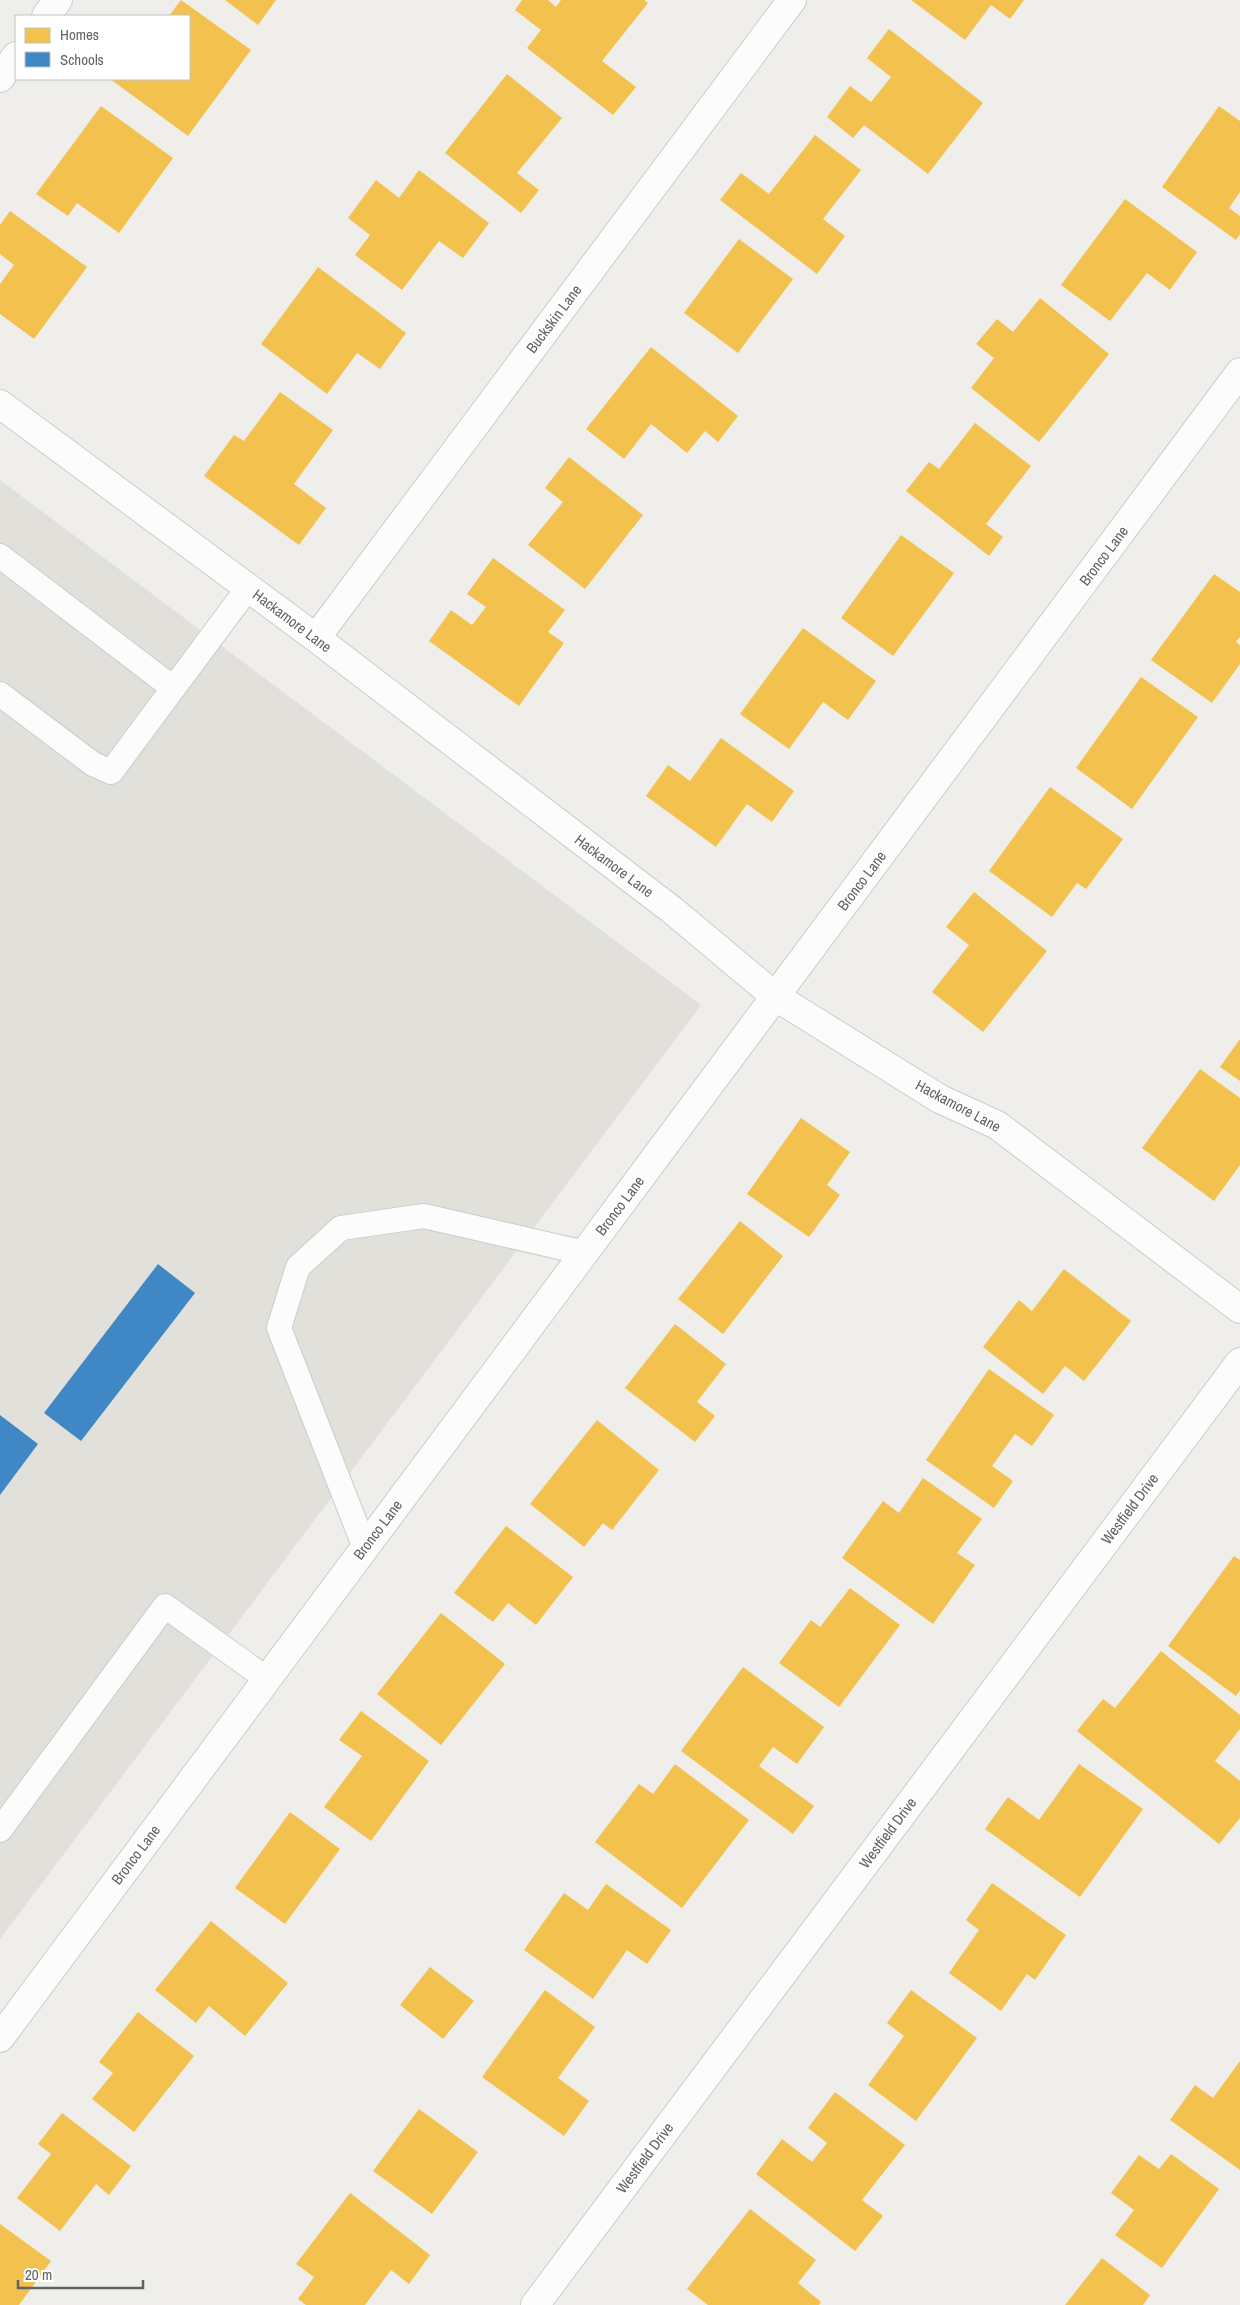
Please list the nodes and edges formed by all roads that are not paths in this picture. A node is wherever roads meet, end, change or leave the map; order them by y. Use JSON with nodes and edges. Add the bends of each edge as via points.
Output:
{"nodes":[{"id":1,"x":58,"y":0,"type":"edge"},
{"id":2,"x":792,"y":0,"type":"edge"},
{"id":3,"x":47,"y":15,"type":"edge"},
{"id":4,"x":15,"y":57,"type":"edge"},
{"id":5,"x":0,"y":78,"type":"edge"},
{"id":6,"x":1240,"y":372,"type":"edge"},
{"id":7,"x":0,"y":404,"type":"edge"},
{"id":8,"x":0,"y":556,"type":"edge"},
{"id":9,"x":248,"y":588,"type":"junction"},
{"id":10,"x":316,"y":638,"type":"junction"},
{"id":11,"x":173,"y":688,"type":"junction"},
{"id":12,"x":0,"y":694,"type":"edge"},
{"id":13,"x":776,"y":997,"type":"junction"},
{"id":14,"x":585,"y":1253,"type":"junction"},
{"id":15,"x":1240,"y":1309,"type":"edge"},
{"id":16,"x":1240,"y":1362,"type":"edge"},
{"id":17,"x":366,"y":1548,"type":"junction"},
{"id":18,"x":268,"y":1679,"type":"junction"},
{"id":19,"x":0,"y":1830,"type":"edge"},
{"id":20,"x":0,"y":2038,"type":"edge"},
{"id":21,"x":535,"y":2305,"type":"edge"}],
"edges":[{"from":1,"to":3,"type":"street"},
{"from":2,"to":10,"type":"street","name":"Buckskin Lane"},
{"from":4,"to":5,"type":"street"},
{"from":6,"to":13,"type":"street","name":"Bronco Lane"},
{"from":7,"to":9,"type":"street","name":"Hackamore Lane"},
{"from":8,"to":11,"type":"lane"},
{"from":9,"to":10,"type":"street","name":"Hackamore Lane"},
{"from":9,"to":11,"type":"lane"},
{"from":10,"to":13,"type":"street","name":"Hackamore Lane","via":[[672,910]]},
{"from":11,"to":12,"type":"lane","via":[[111,772],[93,764]]},
{"from":13,"to":14,"type":"street","name":"Bronco Lane"},
{"from":13,"to":15,"type":"street","name":"Hackamore Lane","via":[[940,1099],[998,1125]]},
{"from":14,"to":17,"type":"street","name":"Bronco Lane"},
{"from":14,"to":17,"type":"lane","via":[[424,1216],[341,1228],[298,1267],[279,1328]]},
{"from":16,"to":21,"type":"street","name":"Westfield Drive"},
{"from":17,"to":18,"type":"street","name":"Bronco Lane"},
{"from":18,"to":19,"type":"lane","via":[[165,1606]]},
{"from":18,"to":20,"type":"street","name":"Bronco Lane"}]}
